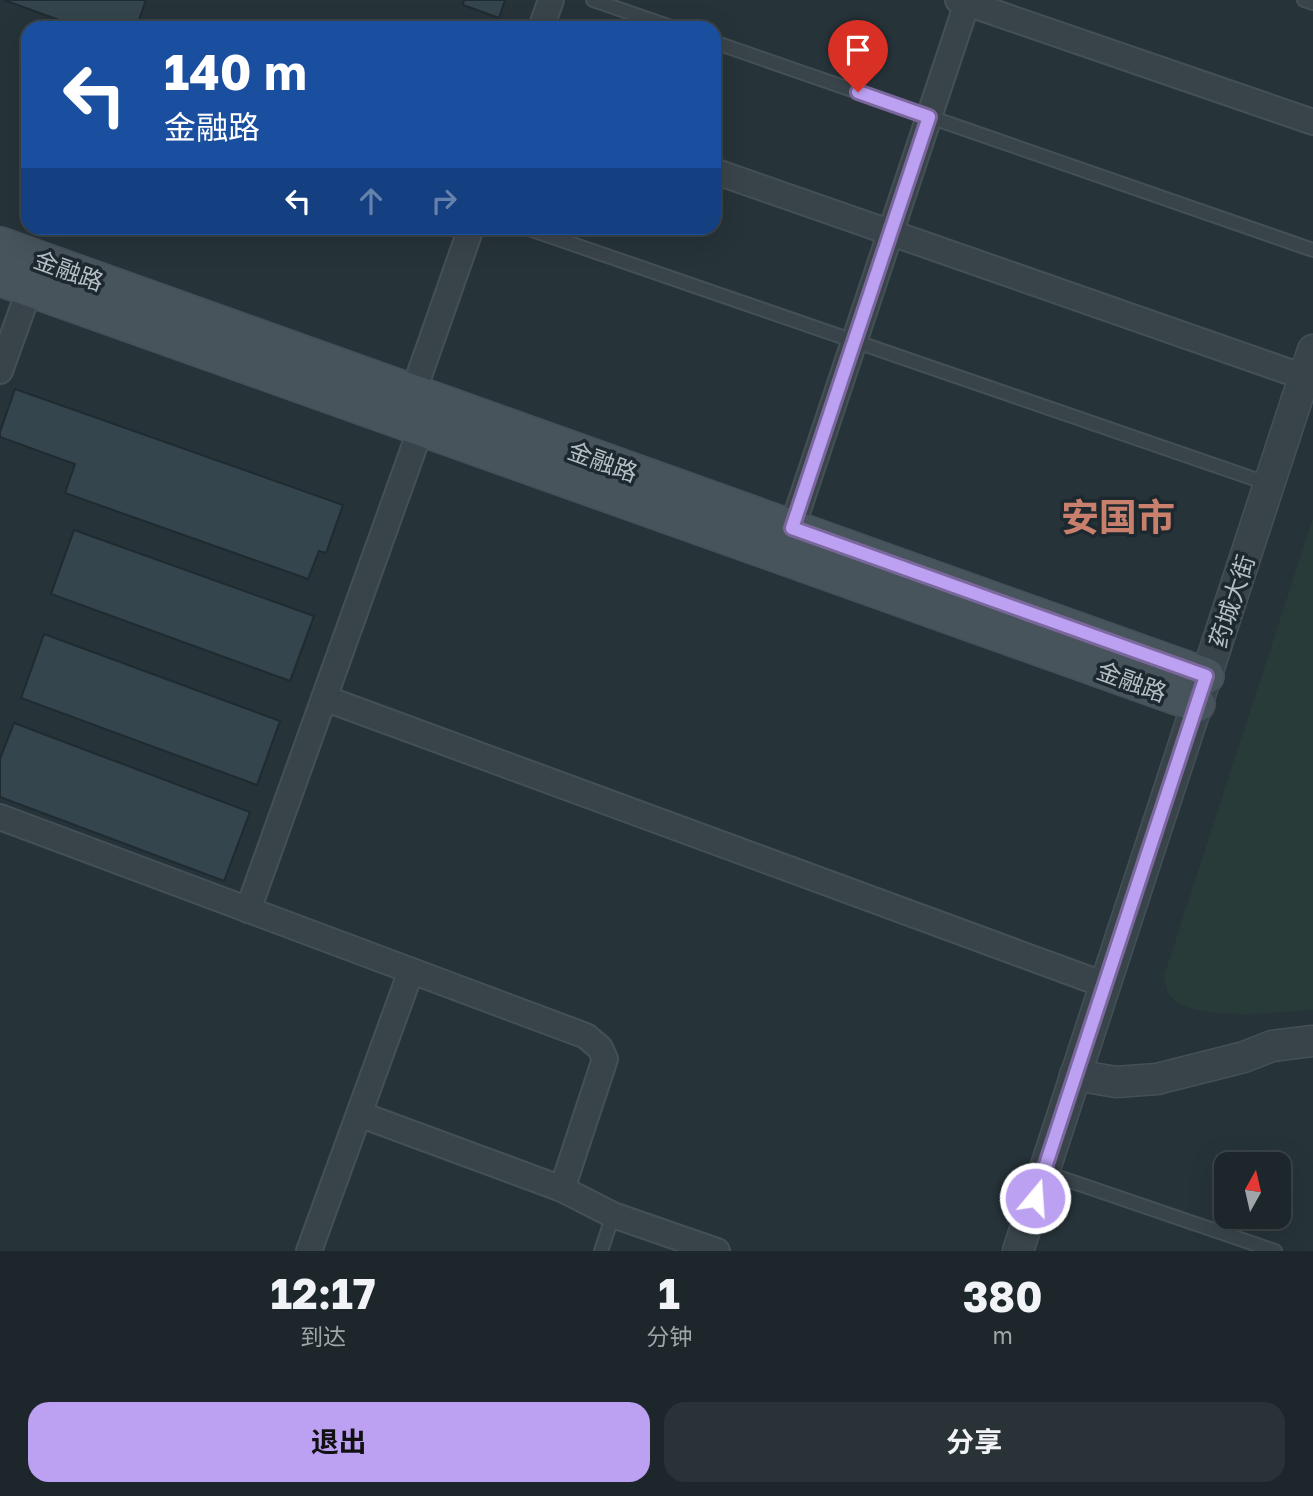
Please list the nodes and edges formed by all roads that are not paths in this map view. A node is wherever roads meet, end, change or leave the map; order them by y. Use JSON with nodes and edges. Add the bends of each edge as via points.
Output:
{"nodes":[{"id":1,"x":551,"y":0,"type":"edge"},
{"id":2,"x":593,"y":0,"type":"edge"},
{"id":3,"x":1304,"y":0,"type":"edge"},
{"id":4,"x":964,"y":1,"type":"edge"},
{"id":5,"x":1313,"y":3,"type":"edge"},
{"id":6,"x":544,"y":21,"type":"edge"},
{"id":7,"x":654,"y":21,"type":"edge"},
{"id":8,"x":721,"y":44,"type":"edge"},
{"id":9,"x":929,"y":117,"type":"junction"},
{"id":10,"x":1313,"y":122,"type":"edge"},
{"id":11,"x":721,"y":173,"type":"edge"},
{"id":12,"x":891,"y":233,"type":"junction"},
{"id":13,"x":469,"y":235,"type":"edge"},
{"id":14,"x":546,"y":235,"type":"edge"},
{"id":15,"x":0,"y":245,"type":"edge"},
{"id":16,"x":1313,"y":250,"type":"edge"},
{"id":17,"x":15,"y":283,"type":"edge"},
{"id":18,"x":854,"y":341,"type":"junction"},
{"id":19,"x":1309,"y":363,"type":"edge"},
{"id":20,"x":0,"y":371,"type":"edge"},
{"id":21,"x":413,"y":393,"type":"junction"},
{"id":22,"x":421,"y":428,"type":"junction"},
{"id":23,"x":1269,"y":484,"type":"junction"},
{"id":24,"x":792,"y":528,"type":"junction"},
{"id":25,"x":1202,"y":690,"type":"junction"},
{"id":26,"x":324,"y":698,"type":"junction"},
{"id":27,"x":0,"y":817,"type":"edge"},
{"id":28,"x":248,"y":910,"type":"junction"},
{"id":29,"x":411,"y":971,"type":"junction"},
{"id":30,"x":1105,"y":985,"type":"junction"},
{"id":31,"x":1313,"y":1041,"type":"edge"},
{"id":32,"x":1075,"y":1075,"type":"junction"},
{"id":33,"x":359,"y":1114,"type":"junction"},
{"id":34,"x":1044,"y":1172,"type":"junction"},
{"id":35,"x":562,"y":1189,"type":"junction"},
{"id":36,"x":613,"y":1215,"type":"junction"},
{"id":37,"x":1271,"y":1250,"type":"edge"},
{"id":38,"x":309,"y":1251,"type":"edge"},
{"id":39,"x":601,"y":1251,"type":"edge"},
{"id":40,"x":717,"y":1251,"type":"edge"},
{"id":41,"x":1018,"y":1251,"type":"edge"}],
"edges":[{"from":1,"to":6,"type":"street"},
{"from":2,"to":7,"type":"lane"},
{"from":3,"to":5,"type":"lane"},
{"from":4,"to":9,"type":"street"},
{"from":4,"to":10,"type":"street"},
{"from":8,"to":9,"type":"lane"},
{"from":9,"to":12,"type":"street"},
{"from":9,"to":16,"type":"lane"},
{"from":11,"to":12,"type":"street"},
{"from":12,"to":18,"type":"street"},
{"from":12,"to":19,"type":"street"},
{"from":13,"to":21,"type":"street"},
{"from":14,"to":18,"type":"lane"},
{"from":15,"to":21,"type":"main road","name":"金融路"},
{"from":17,"to":20,"type":"street"},
{"from":17,"to":22,"type":"main road","name":"金融路"},
{"from":18,"to":23,"type":"lane"},
{"from":18,"to":24,"type":"street"},
{"from":19,"to":23,"type":"street","name":"药城大街"},
{"from":21,"to":24,"type":"main road","name":"金融路"},
{"from":22,"to":25,"type":"main road","name":"金融路"},
{"from":22,"to":26,"type":"street"},
{"from":23,"to":25,"type":"street","name":"药城大街"},
{"from":24,"to":25,"type":"main road","name":"金融路"},
{"from":25,"to":30,"type":"street","name":"药城大街"},
{"from":26,"to":28,"type":"street"},
{"from":26,"to":30,"type":"street"},
{"from":27,"to":28,"type":"street"},
{"from":28,"to":29,"type":"street"},
{"from":29,"to":33,"type":"street"},
{"from":29,"to":35,"type":"street","via":[[586,1037],[600,1048],[605,1059]]},
{"from":30,"to":32,"type":"street","name":"药城大街"},
{"from":31,"to":32,"type":"street","via":[[1272,1046],[1157,1079],[1116,1082]]},
{"from":32,"to":34,"type":"street","name":"药城大街"},
{"from":33,"to":35,"type":"street"},
{"from":33,"to":38,"type":"street"},
{"from":34,"to":37,"type":"lane"},
{"from":34,"to":41,"type":"street","name":"药城大街"},
{"from":35,"to":36,"type":"street"},
{"from":36,"to":39,"type":"lane"},
{"from":36,"to":40,"type":"street"}]}
